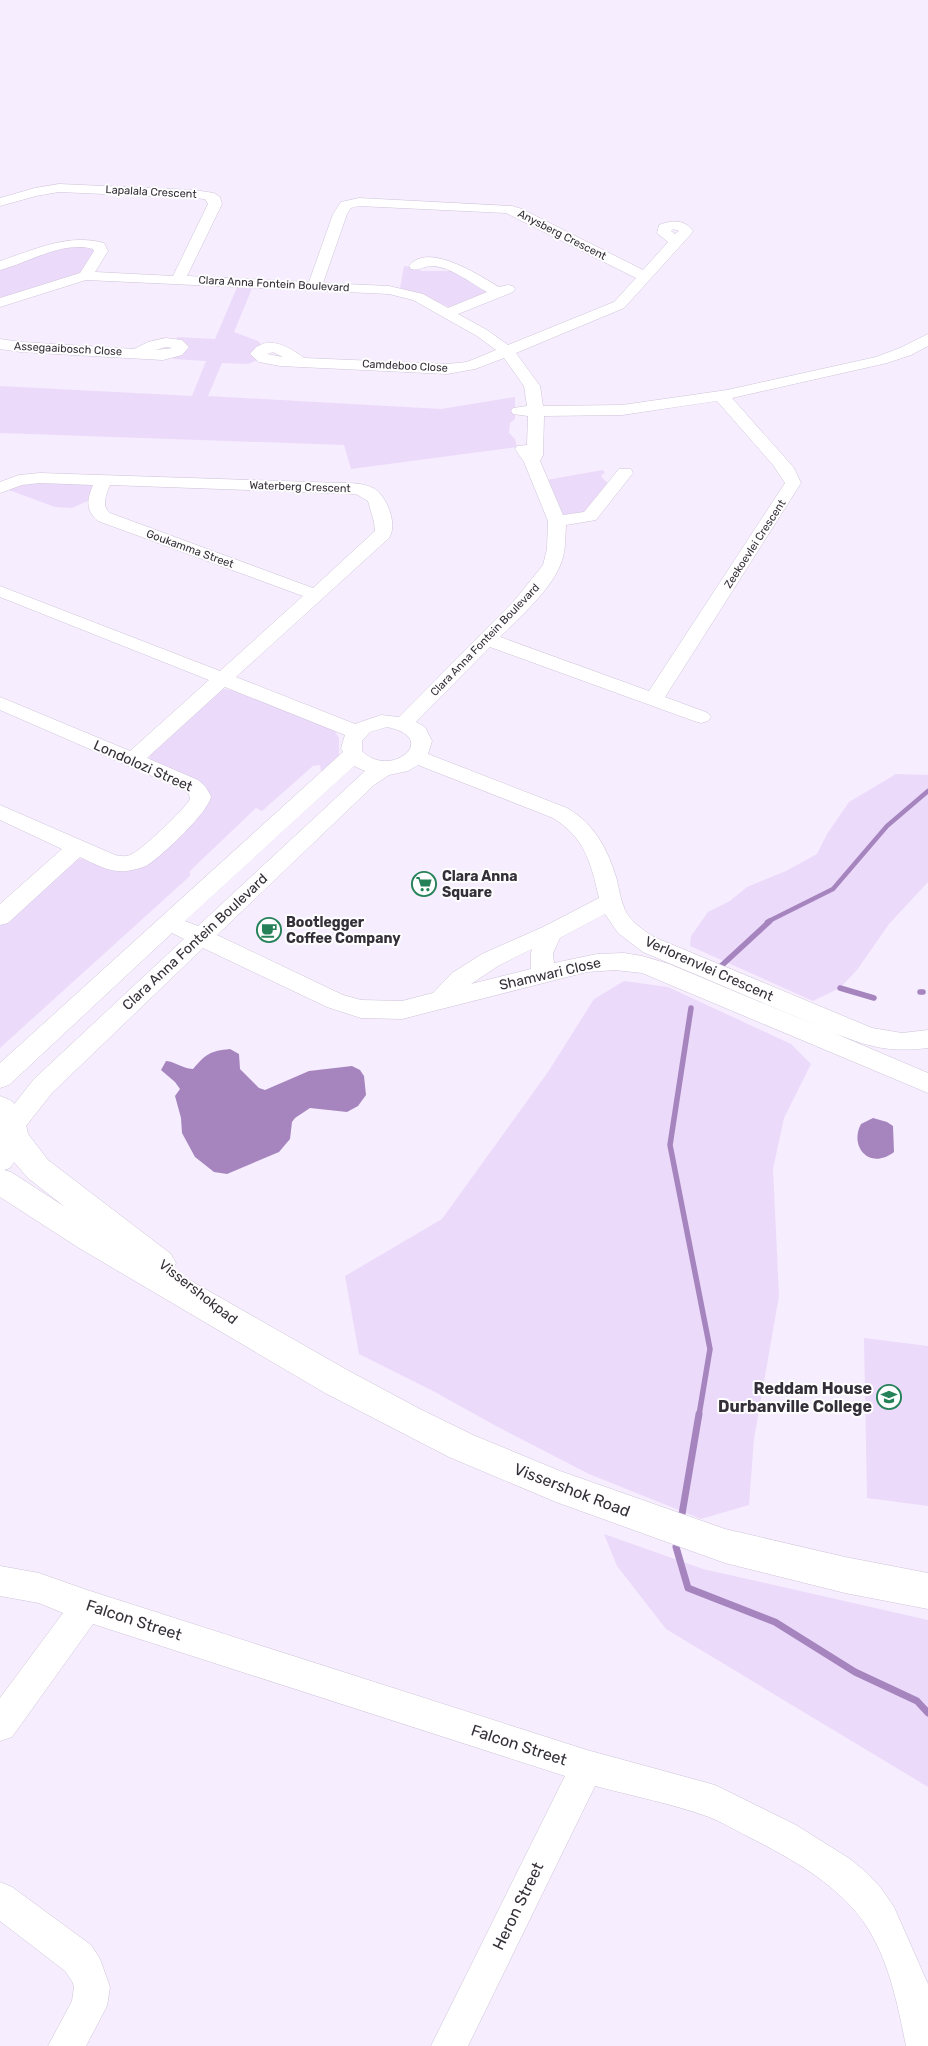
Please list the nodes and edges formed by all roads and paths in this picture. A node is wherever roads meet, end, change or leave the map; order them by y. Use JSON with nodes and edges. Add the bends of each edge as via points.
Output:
{"nodes":[{"id":1,"x":0,"y":202,"type":"edge"},
{"id":2,"x":676,"y":241,"type":"dead end"},
{"id":3,"x":0,"y":266,"type":"edge"},
{"id":4,"x":451,"y":266,"type":"dead end"},
{"id":5,"x":85,"y":276,"type":"junction"},
{"id":6,"x":644,"y":276,"type":"junction"},
{"id":7,"x":178,"y":280,"type":"junction"},
{"id":8,"x":315,"y":286,"type":"junction"},
{"id":9,"x":0,"y":303,"type":"edge"},
{"id":10,"x":447,"y":313,"type":"junction"},
{"id":11,"x":928,"y":339,"type":"edge"},
{"id":12,"x":0,"y":344,"type":"edge"},
{"id":13,"x":507,"y":351,"type":"junction"},
{"id":14,"x":137,"y":353,"type":"dead end"},
{"id":15,"x":299,"y":361,"type":"dead end"},
{"id":16,"x":522,"y":374,"type":"junction"},
{"id":17,"x":721,"y":396,"type":"junction"},
{"id":18,"x":519,"y":411,"type":"junction"},
{"id":19,"x":536,"y":411,"type":"junction"},
{"id":20,"x":532,"y":461,"type":"junction"},
{"id":21,"x":625,"y":473,"type":"dead end"},
{"id":22,"x":103,"y":480,"type":"junction"},
{"id":23,"x":0,"y":488,"type":"edge"},
{"id":24,"x":557,"y":520,"type":"junction"},
{"id":25,"x":0,"y":591,"type":"edge"},
{"id":26,"x":316,"y":595,"type":"junction"},
{"id":27,"x":487,"y":639,"type":"junction"},
{"id":28,"x":222,"y":679,"type":"junction"},
{"id":29,"x":653,"y":700,"type":"junction"},
{"id":30,"x":0,"y":703,"type":"edge"},
{"id":31,"x":702,"y":717,"type":"dead end"},
{"id":32,"x":404,"y":723,"type":"junction"},
{"id":33,"x":357,"y":732,"type":"junction"},
{"id":34,"x":353,"y":754,"type":"junction"},
{"id":35,"x":417,"y":756,"type":"junction"},
{"id":36,"x":132,"y":760,"type":"junction"},
{"id":37,"x":385,"y":768,"type":"junction"},
{"id":38,"x":0,"y":812,"type":"edge"},
{"id":39,"x":77,"y":847,"type":"junction"},
{"id":40,"x":611,"y":901,"type":"junction"},
{"id":41,"x":0,"y":917,"type":"edge"},
{"id":42,"x":170,"y":922,"type":"junction"},
{"id":43,"x":551,"y":933,"type":"junction"},
{"id":44,"x":200,"y":938,"type":"junction"},
{"id":45,"x":543,"y":975,"type":"junction"},
{"id":46,"x":439,"y":1002,"type":"junction"},
{"id":47,"x":928,"y":1039,"type":"edge"},
{"id":48,"x":0,"y":1078,"type":"edge"},
{"id":49,"x":928,"y":1083,"type":"edge"},
{"id":50,"x":7,"y":1131,"type":"edge"},
{"id":51,"x":0,"y":1181,"type":"edge"},
{"id":52,"x":241,"y":1325,"type":"junction"},
{"id":53,"x":0,"y":1581,"type":"edge"},
{"id":54,"x":928,"y":1591,"type":"edge"},
{"id":55,"x":87,"y":1606,"type":"junction"},
{"id":56,"x":0,"y":1725,"type":"edge"},
{"id":57,"x":587,"y":1767,"type":"junction"},
{"id":58,"x":0,"y":1899,"type":"edge"},
{"id":59,"x":66,"y":2046,"type":"edge"},
{"id":60,"x":449,"y":2046,"type":"edge"},
{"id":61,"x":924,"y":2046,"type":"edge"}],
"edges":[{"from":1,"to":7,"type":"street","name":"Lapalala Crescent","via":[[59,188],[212,197],[215,204]]},
{"from":2,"to":6,"type":"street"},
{"from":3,"to":5,"type":"street","via":[[68,244],[87,242],[99,246],[101,251]]},
{"from":4,"to":10,"type":"street","via":[[504,291]]},
{"from":5,"to":7,"type":"street","name":"Clara Anna Fontein Boulevard"},
{"from":5,"to":9,"type":"street","name":"Clara Anna Fontein Boulevard"},
{"from":6,"to":8,"type":"street","name":"Anysberg Crescent","via":[[507,209],[360,202],[346,206],[340,214]]},
{"from":6,"to":13,"type":"street","via":[[615,307]]},
{"from":7,"to":8,"type":"street","name":"Clara Anna Fontein Boulevard"},
{"from":8,"to":10,"type":"street","name":"Clara Anna Fontein Boulevard","via":[[406,292]]},
{"from":10,"to":13,"type":"street","name":"Clara Anna Fontein Boulevard","via":[[488,336]]},
{"from":11,"to":17,"type":"street","via":[[891,357]]},
{"from":12,"to":14,"type":"street","name":"Assegaaibosch Close","via":[[21,348]]},
{"from":13,"to":15,"type":"street","name":"Camdeboo Close","via":[[470,366],[447,369]]},
{"from":13,"to":16,"type":"street","name":"Clara Anna Fontein Boulevard"},
{"from":16,"to":18,"type":"street","name":"Clara Anna Fontein Boulevard","via":[[518,381]]},
{"from":16,"to":19,"type":"street","name":"Clara Anna Fontein Boulevard","via":[[532,386]]},
{"from":17,"to":19,"type":"street","via":[[619,410]]},
{"from":17,"to":29,"type":"street","name":"Zeekoevlei Crescent","via":[[788,472],[792,483],[788,494]]},
{"from":18,"to":19,"type":"street"},
{"from":18,"to":20,"type":"street","name":"Clara Anna Fontein Boulevard","via":[[521,447]]},
{"from":19,"to":20,"type":"street","name":"Clara Anna Fontein Boulevard","via":[[535,455]]},
{"from":20,"to":24,"type":"street","name":"Clara Anna Fontein Boulevard"},
{"from":21,"to":24,"type":"street","via":[[590,516]]},
{"from":22,"to":23,"type":"street","name":"Waterberg Crescent","via":[[29,479]]},
{"from":22,"to":26,"type":"street","name":"Goukamma Street","via":[[95,507],[104,517]]},
{"from":22,"to":26,"type":"street","name":"Waterberg Crescent","via":[[341,488],[370,493],[378,504],[383,534]]},
{"from":24,"to":27,"type":"street","name":"Clara Anna Fontein Boulevard","via":[[552,565],[536,588]]},
{"from":25,"to":28,"type":"street"},
{"from":26,"to":28,"type":"street","name":"Waterberg Crescent"},
{"from":27,"to":29,"type":"street"},
{"from":27,"to":32,"type":"street","name":"Clara Anna Fontein Boulevard"},
{"from":28,"to":33,"type":"street"},
{"from":28,"to":36,"type":"street","name":"Waterberg Crescent"},
{"from":29,"to":31,"type":"street"},
{"from":30,"to":36,"type":"street","name":"Londolozi Street"},
{"from":32,"to":33,"type":"street","via":[[378,722]]},
{"from":32,"to":35,"type":"street","via":[[417,730],[423,740]]},
{"from":33,"to":34,"type":"street","via":[[351,742]]},
{"from":34,"to":37,"type":"street","via":[[365,764]]},
{"from":34,"to":42,"type":"street"},
{"from":35,"to":37,"type":"street","via":[[403,765]]},
{"from":35,"to":40,"type":"street","name":"Verlorenvlei Crescent","via":[[560,813],[577,823],[591,841],[606,878]]},
{"from":36,"to":39,"type":"street","name":"Londolozi Street","via":[[196,788],[201,795],[198,805],[136,861],[110,862]]},
{"from":37,"to":44,"type":"street","name":"Clara Anna Fontein Boulevard","via":[[367,780]]},
{"from":38,"to":39,"type":"street","name":"Londolozi Street"},
{"from":39,"to":41,"type":"street"},
{"from":40,"to":43,"type":"street"},
{"from":40,"to":47,"type":"street","name":"Verlorenvlei Crescent","via":[[626,928],[651,946],[870,1037],[902,1042]]},
{"from":42,"to":44,"type":"street","name":"Shamwari Close"},
{"from":42,"to":48,"type":"street"},
{"from":43,"to":45,"type":"street","via":[[542,953]]},
{"from":43,"to":46,"type":"street","via":[[493,959],[445,992]]},
{"from":44,"to":46,"type":"street","name":"Shamwari Close","via":[[348,1006],[388,1011]]},
{"from":44,"to":50,"type":"street","name":"Clara Anna Fontein Boulevard","via":[[43,1086]]},
{"from":45,"to":46,"type":"street","name":"Shamwari Close"},
{"from":45,"to":49,"type":"street","name":"Shamwari Close","via":[[611,960],[645,964]]},
{"from":50,"to":52,"type":"main road","name":"Vissershokpad","via":[[38,1169]]},
{"from":51,"to":52,"type":"main road","name":"Vissershokpad","via":[[90,1239]]},
{"from":52,"to":54,"type":"main road","name":"Vissershok Road","via":[[423,1428],[556,1486],[725,1546]]},
{"from":53,"to":55,"type":"street","name":"Falcon Street","via":[[40,1588]]},
{"from":55,"to":56,"type":"street"},
{"from":55,"to":57,"type":"street","name":"Falcon Street"},
{"from":57,"to":60,"type":"street","name":"Heron Street"},
{"from":57,"to":61,"type":"street","name":"Falcon Street","via":[[715,1802],[784,1837],[854,1884],[882,1919],[893,1941],[912,1989]]},
{"from":58,"to":59,"type":"street","via":[[78,1958],[87,1972],[92,1987],[89,2006]]}]}
